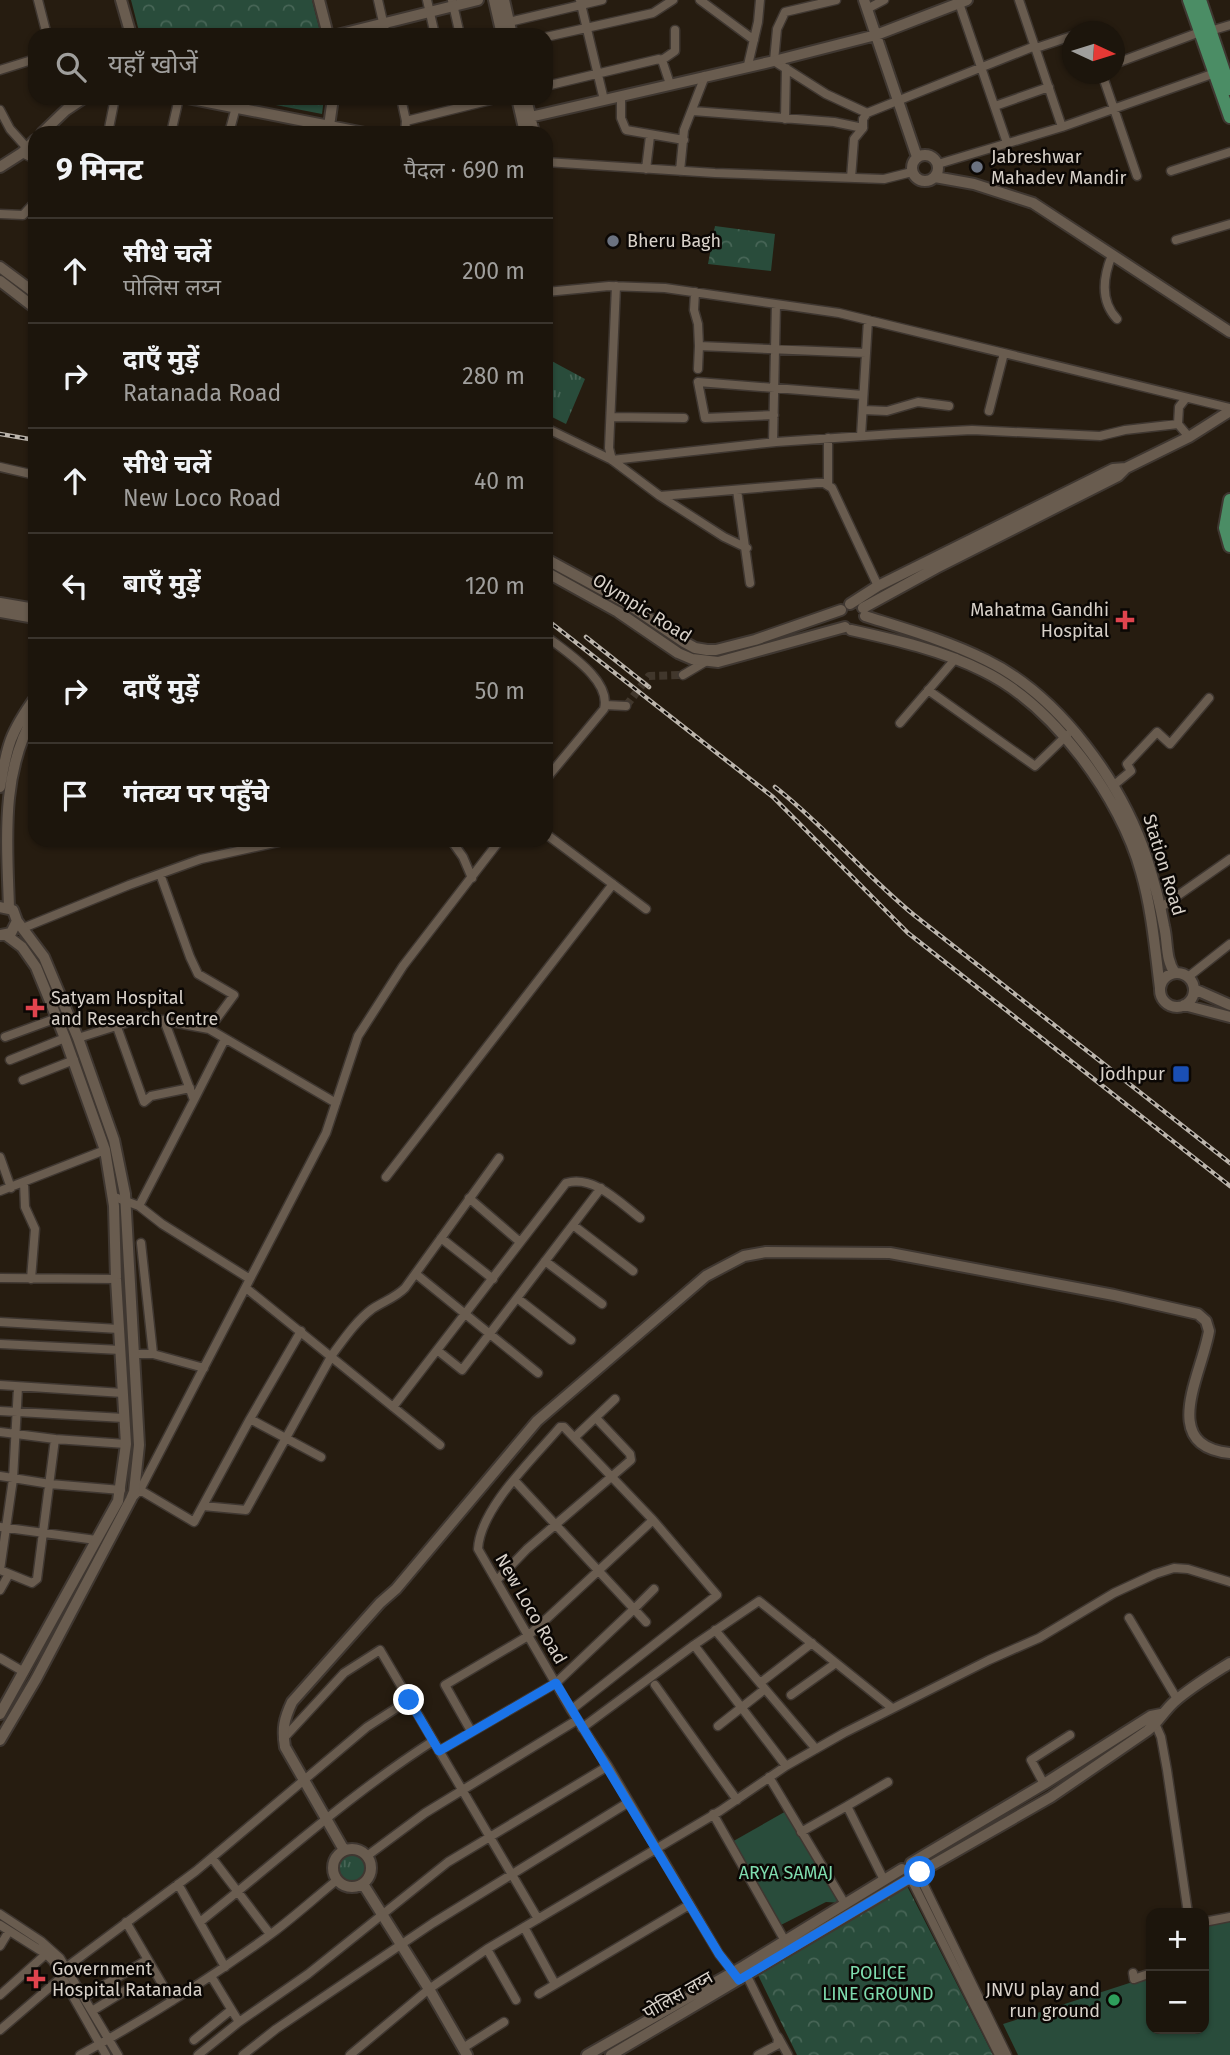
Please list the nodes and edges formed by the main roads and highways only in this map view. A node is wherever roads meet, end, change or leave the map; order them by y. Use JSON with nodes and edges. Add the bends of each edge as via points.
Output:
{"nodes":[{"id":1,"x":1189,"y":0,"type":"edge"},
{"id":2,"x":1200,"y":0,"type":"edge"},
{"id":3,"x":1205,"y":32,"type":"junction"},
{"id":4,"x":1225,"y":79,"type":"edge"},
{"id":5,"x":1230,"y":117,"type":"edge"},
{"id":6,"x":1230,"y":500,"type":"edge"},
{"id":7,"x":1229,"y":542,"type":"edge"}],
"edges":[{"from":1,"to":3,"type":"main road"},
{"from":2,"to":3,"type":"main road"},
{"from":3,"to":4,"type":"main road"},
{"from":4,"to":5,"type":"main road"},
{"from":6,"to":7,"type":"main road","via":[[1225,516]]}]}
